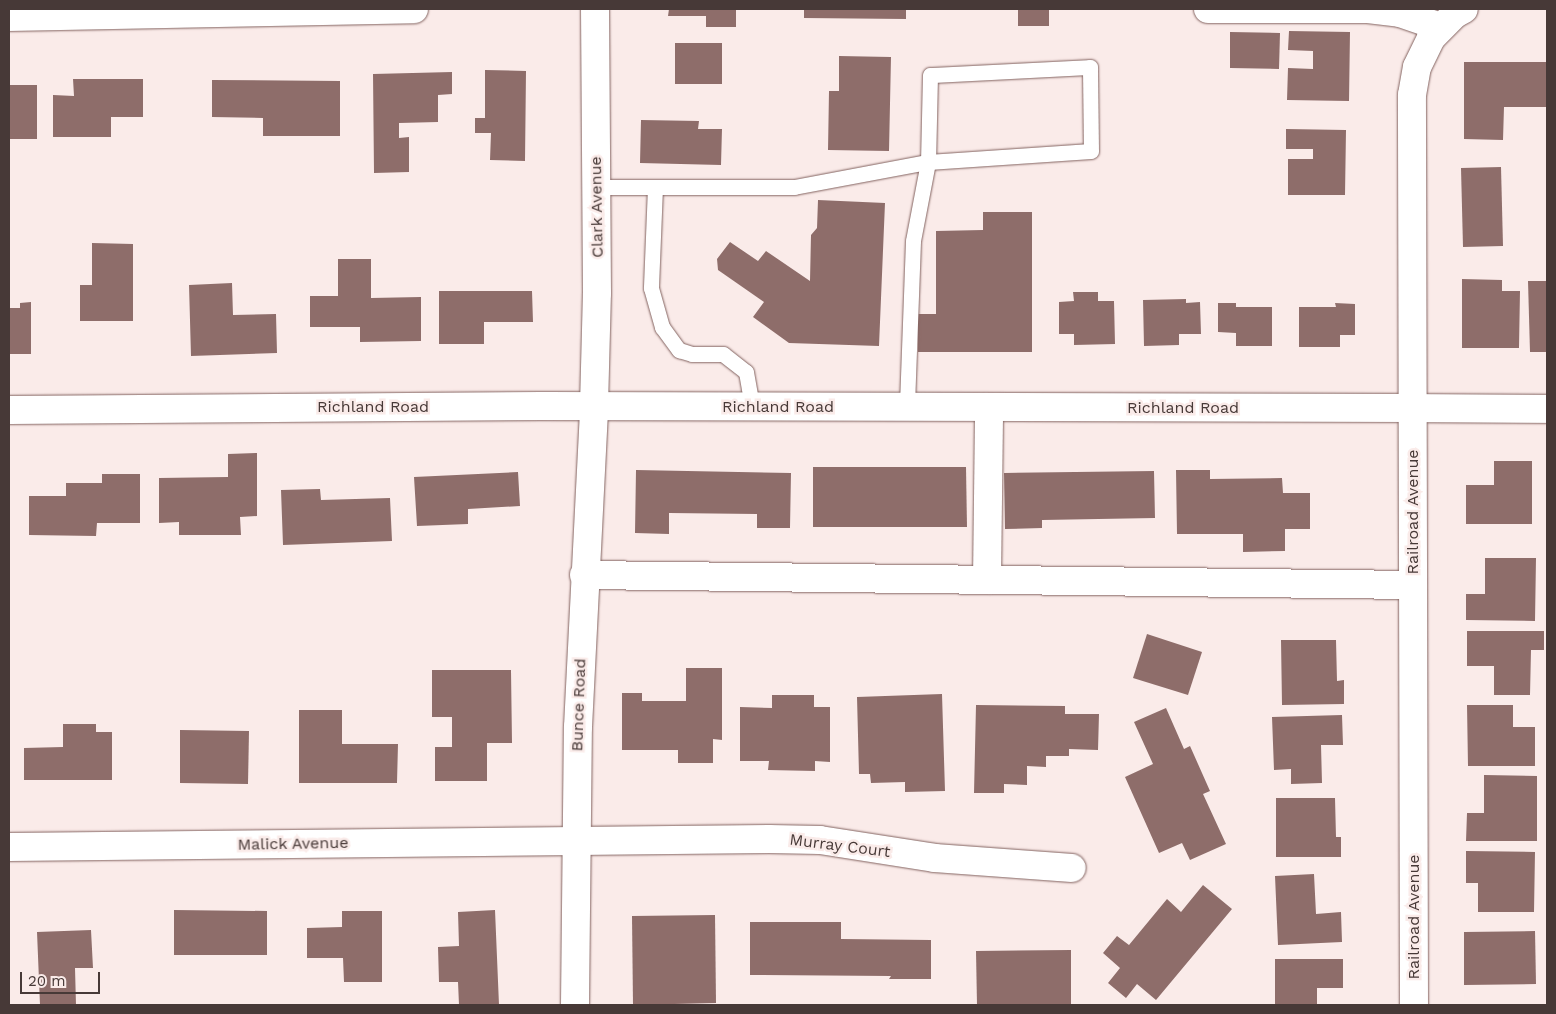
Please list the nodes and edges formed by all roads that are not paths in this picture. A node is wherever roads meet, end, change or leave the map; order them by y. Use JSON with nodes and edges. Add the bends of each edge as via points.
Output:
{"nodes":[{"id":1,"x":414,"y":9,"type":"edge"},
{"id":2,"x":595,"y":9,"type":"edge"},
{"id":3,"x":1208,"y":9,"type":"edge"},
{"id":4,"x":1464,"y":9,"type":"edge"},
{"id":5,"x":216,"y":11,"type":"edge"},
{"id":6,"x":9,"y":17,"type":"edge"},
{"id":7,"x":1441,"y":27,"type":"junction"},
{"id":8,"x":928,"y":162,"type":"junction"},
{"id":9,"x":596,"y":187,"type":"junction"},
{"id":10,"x":655,"y":187,"type":"junction"},
{"id":11,"x":594,"y":406,"type":"junction"},
{"id":12,"x":752,"y":406,"type":"junction"},
{"id":13,"x":907,"y":407,"type":"junction"},
{"id":14,"x":989,"y":407,"type":"junction"},
{"id":15,"x":1413,"y":408,"type":"junction"},
{"id":16,"x":1547,"y":409,"type":"edge"},
{"id":17,"x":9,"y":410,"type":"edge"},
{"id":18,"x":584,"y":575,"type":"junction"},
{"id":19,"x":986,"y":580,"type":"junction"},
{"id":20,"x":1413,"y":585,"type":"junction"},
{"id":21,"x":576,"y":842,"type":"junction"},
{"id":22,"x":9,"y":847,"type":"edge"},
{"id":23,"x":1072,"y":868,"type":"dead end"},
{"id":24,"x":575,"y":1005,"type":"edge"},
{"id":25,"x":1414,"y":1005,"type":"edge"}],
"edges":[{"from":1,"to":5,"type":"street"},
{"from":2,"to":9,"type":"street","name":"Clark Avenue"},
{"from":3,"to":7,"type":"street","via":[[1368,9],[1400,13]]},
{"from":4,"to":7,"type":"street","name":"Railroad Avenue"},
{"from":5,"to":6,"type":"street"},
{"from":7,"to":15,"type":"street","name":"Railroad Avenue","via":[[1431,38],[1418,67],[1412,95]]},
{"from":8,"to":8,"type":"lane","via":[[1091,151],[1090,67],[930,75]]},
{"from":8,"to":10,"type":"lane","via":[[794,187]]},
{"from":8,"to":13,"type":"lane","via":[[913,240]]},
{"from":9,"to":10,"type":"lane"},
{"from":9,"to":11,"type":"street","name":"Clark Avenue"},
{"from":10,"to":12,"type":"lane","via":[[651,288],[662,327],[679,350],[692,354],[723,354],[746,372]]},
{"from":11,"to":12,"type":"street","name":"Richland Road"},
{"from":11,"to":17,"type":"street","name":"Richland Road"},
{"from":11,"to":18,"type":"street","name":"Bunce Road"},
{"from":12,"to":13,"type":"street","name":"Richland Road"},
{"from":13,"to":14,"type":"street","name":"Richland Road"},
{"from":14,"to":15,"type":"street","name":"Richland Road"},
{"from":14,"to":19,"type":"street"},
{"from":15,"to":16,"type":"street","name":"Richland Road"},
{"from":15,"to":20,"type":"street","name":"Railroad Avenue"},
{"from":18,"to":19,"type":"street"},
{"from":18,"to":21,"type":"street","name":"Bunce Road"},
{"from":19,"to":20,"type":"street"},
{"from":20,"to":25,"type":"street","name":"Railroad Avenue"},
{"from":21,"to":22,"type":"street","name":"Malick Avenue"},
{"from":21,"to":23,"type":"street","name":"Murray Court","via":[[820,840],[935,858]]},
{"from":21,"to":24,"type":"street","name":"Bunce Road"}]}
